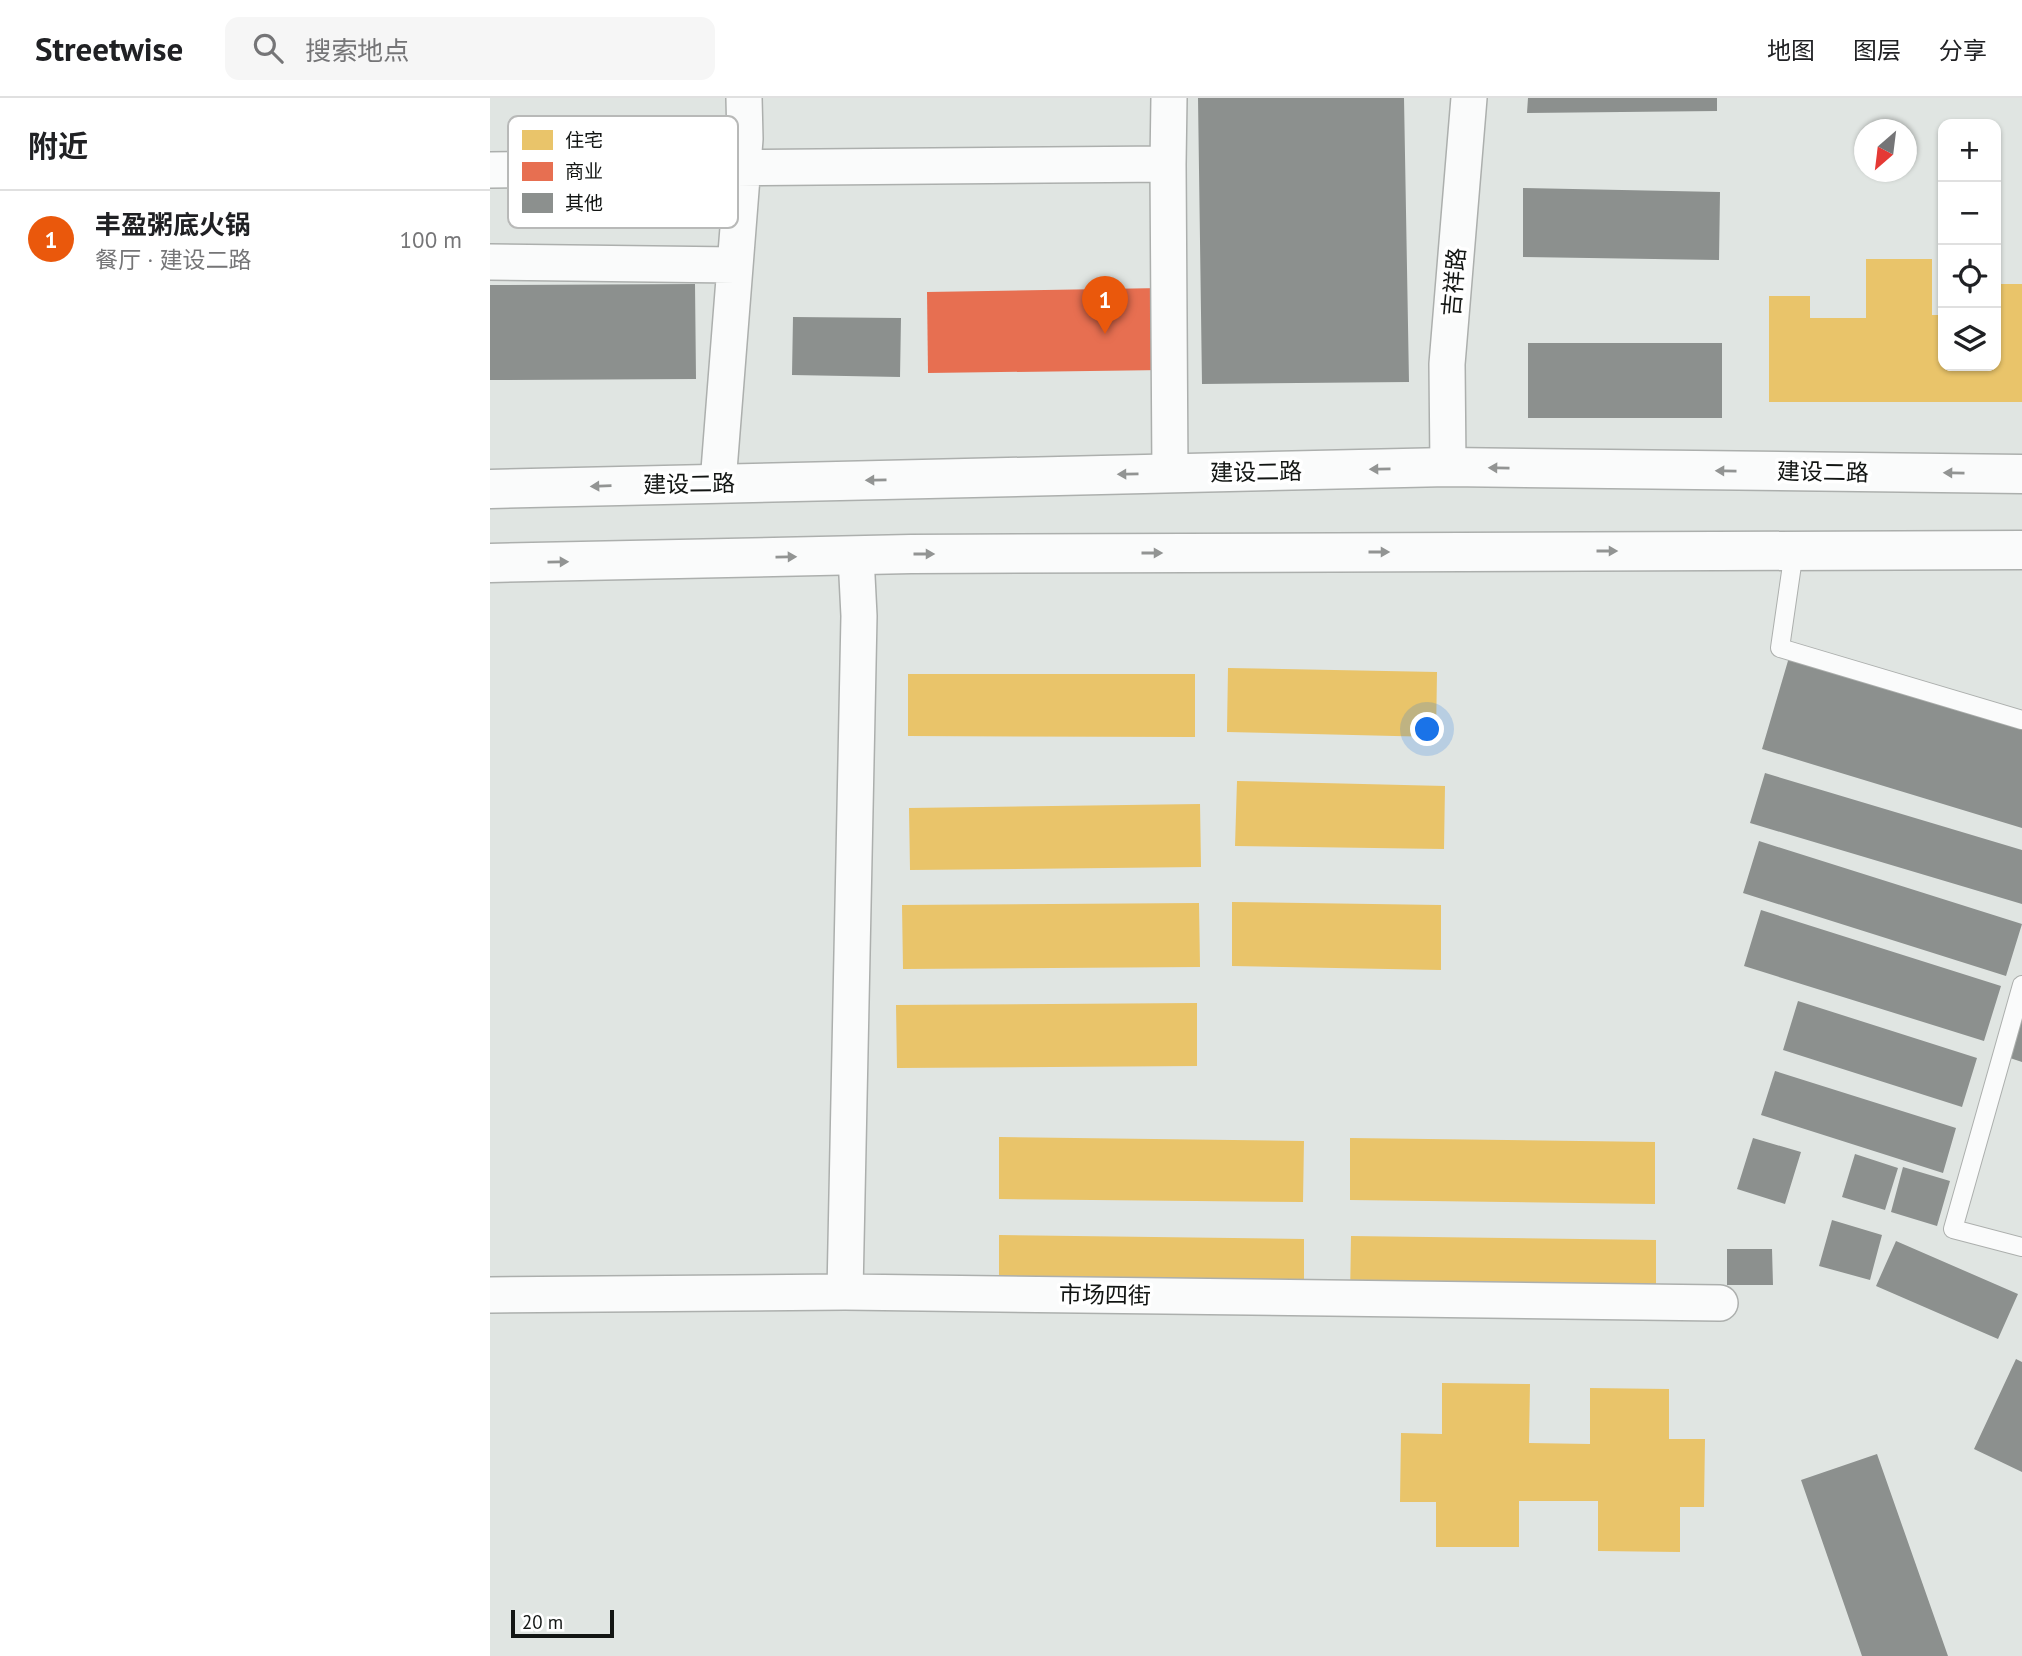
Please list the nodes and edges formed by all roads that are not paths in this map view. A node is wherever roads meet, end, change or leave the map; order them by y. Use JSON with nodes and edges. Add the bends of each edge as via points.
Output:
{"nodes":[{"id":1,"x":744,"y":98,"type":"edge"},
{"id":2,"x":1169,"y":98,"type":"edge"},
{"id":3,"x":1469,"y":98,"type":"edge"},
{"id":4,"x":1168,"y":164,"type":"junction"},
{"id":5,"x":738,"y":168,"type":"edge"},
{"id":6,"x":743,"y":168,"type":"junction"},
{"id":7,"x":490,"y":170,"type":"edge"},
{"id":8,"x":508,"y":170,"type":"edge"},
{"id":9,"x":490,"y":262,"type":"edge"},
{"id":10,"x":735,"y":265,"type":"junction"},
{"id":11,"x":1448,"y":467,"type":"junction"},
{"id":12,"x":1170,"y":473,"type":"junction"},
{"id":13,"x":2022,"y":474,"type":"edge"},
{"id":14,"x":718,"y":483,"type":"junction"},
{"id":15,"x":490,"y":489,"type":"edge"},
{"id":16,"x":2022,"y":550,"type":"edge"},
{"id":17,"x":1794,"y":551,"type":"junction"},
{"id":18,"x":856,"y":555,"type":"junction"},
{"id":19,"x":490,"y":564,"type":"edge"},
{"id":20,"x":2022,"y":720,"type":"edge"},
{"id":21,"x":2022,"y":985,"type":"edge"},
{"id":22,"x":2022,"y":1247,"type":"edge"},
{"id":23,"x":845,"y":1292,"type":"junction"},
{"id":24,"x":490,"y":1295,"type":"edge"},
{"id":25,"x":1720,"y":1303,"type":"dead end"}],
"edges":[{"from":1,"to":6,"type":"street"},
{"from":2,"to":4,"type":"street"},
{"from":3,"to":11,"type":"street","name":"吉祥路","via":[[1447,364]]},
{"from":4,"to":6,"type":"street"},
{"from":4,"to":12,"type":"street"},
{"from":5,"to":6,"type":"street"},
{"from":6,"to":10,"type":"street"},
{"from":7,"to":8,"type":"street"},
{"from":9,"to":10,"type":"street"},
{"from":10,"to":14,"type":"street"},
{"from":11,"to":12,"type":"main road","name":"建设二路","one_way":true},
{"from":13,"to":11,"type":"main road","name":"建设二路","one_way":true},
{"from":12,"to":14,"type":"main road","name":"建设二路","one_way":true},
{"from":14,"to":15,"type":"main road","name":"建设二路","one_way":true},
{"from":16,"to":17,"type":"main road"},
{"from":18,"to":17,"type":"main road","one_way":true},
{"from":17,"to":20,"type":"lane","via":[[1780,648]]},
{"from":19,"to":18,"type":"main road","one_way":true},
{"from":18,"to":23,"type":"street","via":[[859,616]]},
{"from":21,"to":22,"type":"lane","via":[[1952,1229]]},
{"from":23,"to":24,"type":"street","name":"市场四街"},
{"from":23,"to":25,"type":"street","name":"市场四街"}]}
